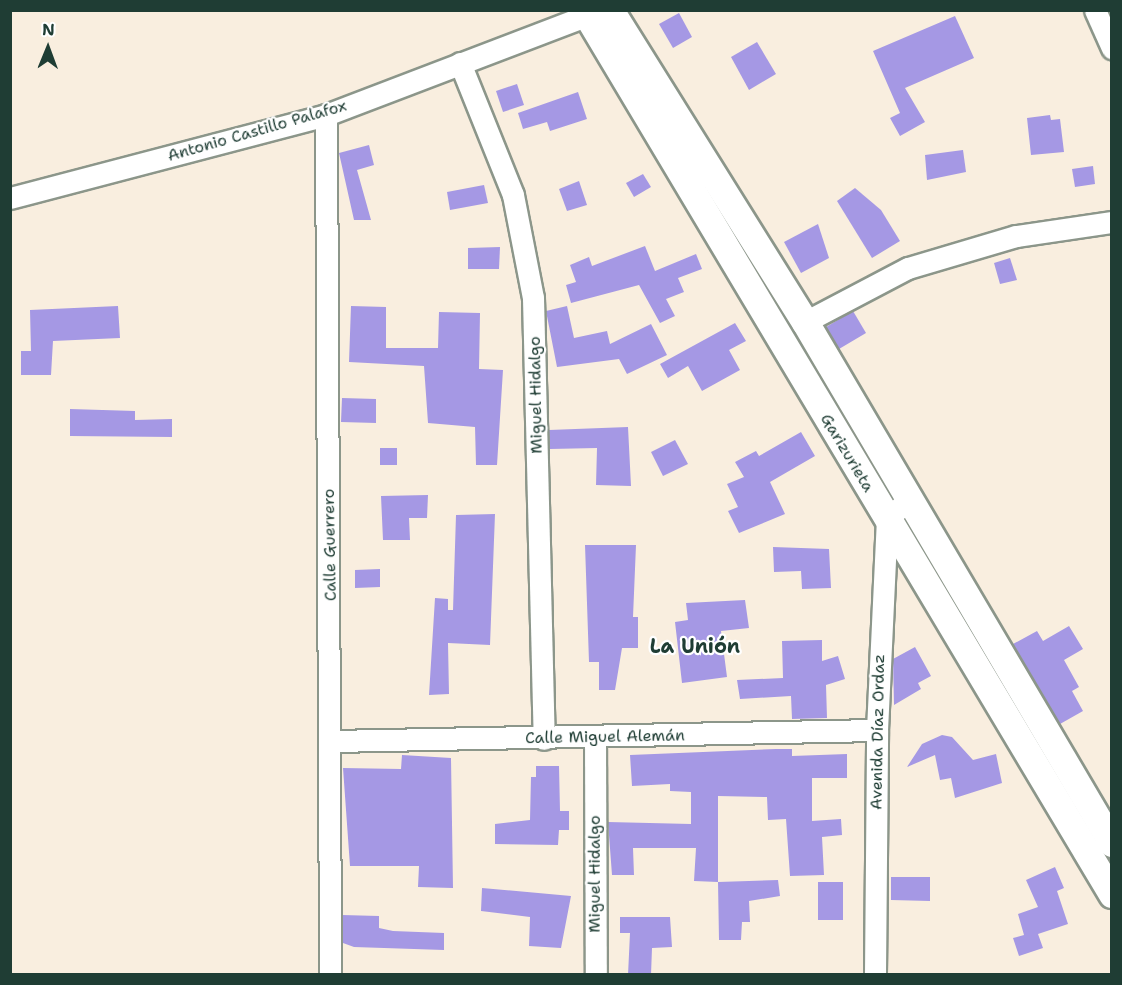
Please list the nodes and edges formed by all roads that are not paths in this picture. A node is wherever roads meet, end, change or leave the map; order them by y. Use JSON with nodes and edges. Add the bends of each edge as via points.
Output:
{"nodes":[{"id":1,"x":595,"y":12,"type":"edge"},
{"id":2,"x":1102,"y":13,"type":"edge"},
{"id":3,"x":1112,"y":48,"type":"edge"},
{"id":4,"x":460,"y":63,"type":"junction"},
{"id":5,"x":326,"y":115,"type":"junction"},
{"id":6,"x":10,"y":198,"type":"edge"},
{"id":7,"x":1112,"y":222,"type":"edge"},
{"id":8,"x":805,"y":322,"type":"junction"},
{"id":9,"x":909,"y":499,"type":"junction"},
{"id":10,"x":887,"y":519,"type":"junction"},
{"id":11,"x":996,"y":672,"type":"junction"},
{"id":12,"x":877,"y":730,"type":"junction"},
{"id":13,"x":595,"y":738,"type":"junction"},
{"id":14,"x":544,"y":739,"type":"junction"},
{"id":15,"x":333,"y":741,"type":"junction"},
{"id":16,"x":1052,"y":767,"type":"junction"},
{"id":17,"x":1112,"y":843,"type":"edge"},
{"id":18,"x":1112,"y":894,"type":"edge"},
{"id":19,"x":330,"y":975,"type":"edge"},
{"id":20,"x":596,"y":975,"type":"edge"},
{"id":21,"x":875,"y":975,"type":"edge"}],
"edges":[{"from":1,"to":4,"type":"street","name":"Antonio Castillo Palafox"},
{"from":1,"to":8,"type":"main road","name":"Garizurieta"},
{"from":1,"to":10,"type":"main road","name":"Garizurieta"},
{"from":2,"to":3,"type":"street"},
{"from":4,"to":5,"type":"street","name":"Antonio Castillo Palafox"},
{"from":4,"to":14,"type":"street","name":"Miguel Hidalgo","via":[[513,195],[533,298]]},
{"from":5,"to":6,"type":"street","name":"Antonio Castillo Palafox"},
{"from":5,"to":15,"type":"street","name":"Calle Guerrero"},
{"from":7,"to":8,"type":"street","via":[[1016,236],[908,268]]},
{"from":8,"to":9,"type":"main road","name":"Garizurieta"},
{"from":9,"to":10,"type":"street"},
{"from":9,"to":11,"type":"main road","name":"Garizurieta"},
{"from":10,"to":11,"type":"main road","name":"Garizurieta"},
{"from":10,"to":12,"type":"street","name":"Avenida Díaz Ordaz"},
{"from":11,"to":16,"type":"main road","name":"Garizurieta"},
{"from":12,"to":13,"type":"street","name":"Calle Miguel Alemán"},
{"from":12,"to":21,"type":"street","name":"Avenida Díaz Ordaz"},
{"from":13,"to":14,"type":"street","name":"Calle Miguel Alemán"},
{"from":13,"to":20,"type":"street","name":"Miguel Hidalgo"},
{"from":14,"to":15,"type":"street","name":"Calle Miguel Alemán"},
{"from":15,"to":19,"type":"street","name":"Calle Guerrero"},
{"from":16,"to":17,"type":"main road","name":"Garizurieta"},
{"from":16,"to":18,"type":"main road","name":"Garizurieta"}]}
